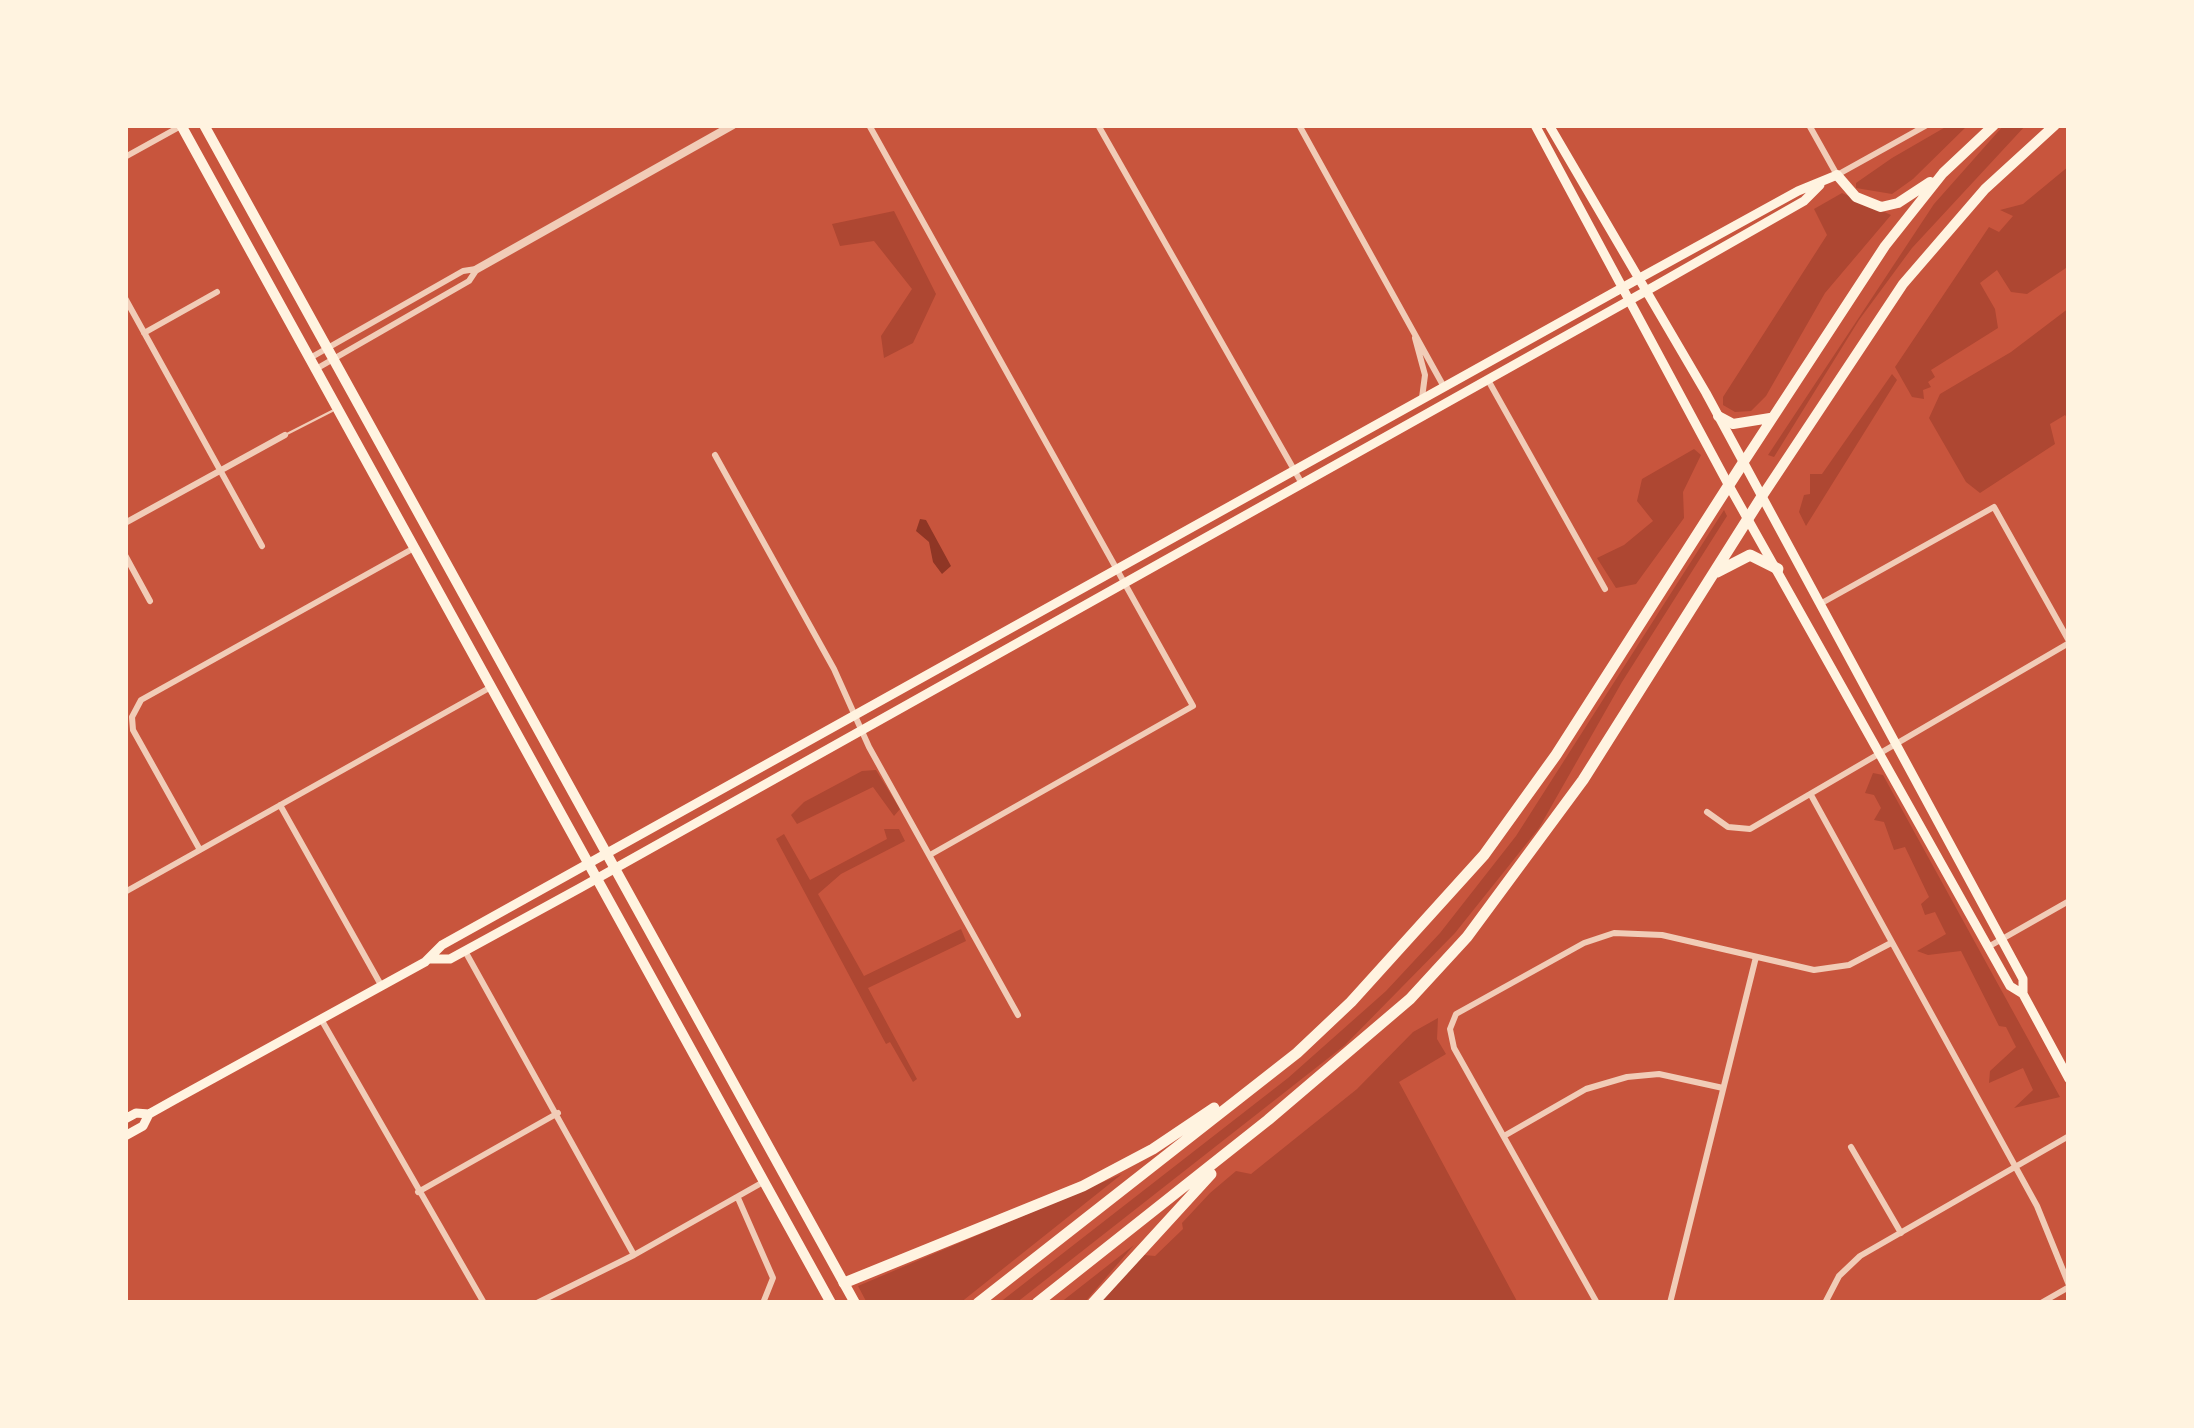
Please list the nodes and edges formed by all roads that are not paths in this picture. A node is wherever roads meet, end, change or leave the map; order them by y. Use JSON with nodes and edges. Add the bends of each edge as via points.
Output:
{"nodes":[{"id":1,"x":182,"y":125,"type":"edge"},
{"id":2,"x":204,"y":125,"type":"edge"},
{"id":3,"x":733,"y":125,"type":"edge"},
{"id":4,"x":869,"y":125,"type":"edge"},
{"id":5,"x":1098,"y":125,"type":"edge"},
{"id":6,"x":1299,"y":125,"type":"edge"},
{"id":7,"x":1534,"y":125,"type":"edge"},
{"id":8,"x":1549,"y":125,"type":"edge"},
{"id":9,"x":1809,"y":125,"type":"edge"},
{"id":10,"x":1927,"y":125,"type":"edge"},
{"id":11,"x":1994,"y":125,"type":"edge"},
{"id":12,"x":2055,"y":125,"type":"edge"},
{"id":13,"x":125,"y":157,"type":"edge"},
{"id":14,"x":1943,"y":173,"type":"junction"},
{"id":15,"x":1837,"y":175,"type":"junction"},
{"id":16,"x":1822,"y":183,"type":"junction"},
{"id":17,"x":478,"y":269,"type":"joint"},
{"id":18,"x":1638,"y":279,"type":"junction"},
{"id":19,"x":1623,"y":287,"type":"junction"},
{"id":20,"x":217,"y":292,"type":"dead end"},
{"id":21,"x":1645,"y":292,"type":"junction"},
{"id":22,"x":125,"y":298,"type":"edge"},
{"id":23,"x":1631,"y":300,"type":"junction"},
{"id":24,"x":144,"y":332,"type":"junction"},
{"id":25,"x":1416,"y":337,"type":"junction"},
{"id":26,"x":330,"y":354,"type":"junction"},
{"id":27,"x":313,"y":364,"type":"junction"},
{"id":28,"x":1488,"y":379,"type":"junction"},
{"id":29,"x":1444,"y":387,"type":"junction"},
{"id":30,"x":1419,"y":402,"type":"junction"},
{"id":31,"x":338,"y":408,"type":"junction"},
{"id":32,"x":1718,"y":416,"type":"junction"},
{"id":33,"x":1772,"y":418,"type":"junction"},
{"id":34,"x":1394,"y":431,"type":"junction"},
{"id":35,"x":286,"y":435,"type":"joint"},
{"id":36,"x":716,"y":456,"type":"dead end"},
{"id":37,"x":1743,"y":462,"type":"junction"},
{"id":38,"x":1294,"y":471,"type":"junction"},
{"id":39,"x":222,"y":473,"type":"junction"},
{"id":40,"x":1301,"y":482,"type":"junction"},
{"id":41,"x":1728,"y":484,"type":"junction"},
{"id":42,"x":1761,"y":498,"type":"junction"},
{"id":43,"x":1748,"y":518,"type":"junction"},
{"id":44,"x":125,"y":524,"type":"edge"},
{"id":45,"x":262,"y":546,"type":"dead end"},
{"id":46,"x":415,"y":548,"type":"junction"},
{"id":47,"x":125,"y":555,"type":"edge"},
{"id":48,"x":1778,"y":568,"type":"junction"},
{"id":49,"x":1118,"y":569,"type":"junction"},
{"id":50,"x":1713,"y":574,"type":"junction"},
{"id":51,"x":1125,"y":582,"type":"junction"},
{"id":52,"x":1605,"y":589,"type":"dead end"},
{"id":53,"x":150,"y":600,"type":"dead end"},
{"id":54,"x":1820,"y":604,"type":"junction"},
{"id":55,"x":2069,"y":642,"type":"edge"},
{"id":56,"x":492,"y":687,"type":"junction"},
{"id":57,"x":856,"y":714,"type":"junction"},
{"id":58,"x":863,"y":726,"type":"junction"},
{"id":59,"x":1894,"y":745,"type":"junction"},
{"id":60,"x":1881,"y":753,"type":"junction"},
{"id":61,"x":1810,"y":795,"type":"junction"},
{"id":62,"x":280,"y":805,"type":"junction"},
{"id":63,"x":1708,"y":812,"type":"dead end"},
{"id":64,"x":200,"y":850,"type":"junction"},
{"id":65,"x":607,"y":853,"type":"junction"},
{"id":66,"x":930,"y":855,"type":"junction"},
{"id":67,"x":590,"y":863,"type":"junction"},
{"id":68,"x":615,"y":868,"type":"junction"},
{"id":69,"x":598,"y":878,"type":"junction"},
{"id":70,"x":125,"y":892,"type":"edge"},
{"id":71,"x":2069,"y":901,"type":"edge"},
{"id":72,"x":2002,"y":939,"type":"junction"},
{"id":73,"x":1891,"y":943,"type":"junction"},
{"id":74,"x":1988,"y":946,"type":"junction"},
{"id":75,"x":465,"y":951,"type":"junction"},
{"id":76,"x":1756,"y":957,"type":"junction"},
{"id":77,"x":430,"y":958,"type":"junction"},
{"id":78,"x":381,"y":985,"type":"junction"},
{"id":79,"x":2023,"y":994,"type":"junction"},
{"id":80,"x":1018,"y":1015,"type":"dead end"},
{"id":81,"x":320,"y":1018,"type":"junction"},
{"id":82,"x":1297,"y":1054,"type":"junction"},
{"id":83,"x":2069,"y":1080,"type":"edge"},
{"id":84,"x":1723,"y":1088,"type":"junction"},
{"id":85,"x":558,"y":1113,"type":"junction"},
{"id":86,"x":149,"y":1114,"type":"junction"},
{"id":87,"x":125,"y":1119,"type":"edge"},
{"id":88,"x":1268,"y":1120,"type":"junction"},
{"id":89,"x":125,"y":1136,"type":"edge"},
{"id":90,"x":1504,"y":1136,"type":"junction"},
{"id":91,"x":2069,"y":1136,"type":"edge"},
{"id":92,"x":1851,"y":1147,"type":"dead end"},
{"id":93,"x":2016,"y":1169,"type":"junction"},
{"id":94,"x":766,"y":1181,"type":"junction"},
{"id":95,"x":418,"y":1192,"type":"junction"},
{"id":96,"x":738,"y":1198,"type":"junction"},
{"id":97,"x":1901,"y":1233,"type":"junction"},
{"id":98,"x":634,"y":1255,"type":"junction"},
{"id":99,"x":844,"y":1283,"type":"junction"},
{"id":100,"x":2069,"y":1286,"type":"edge"},
{"id":101,"x":829,"y":1302,"type":"edge"},
{"id":102,"x":484,"y":1303,"type":"edge"},
{"id":103,"x":537,"y":1303,"type":"edge"},
{"id":104,"x":763,"y":1303,"type":"edge"},
{"id":105,"x":855,"y":1303,"type":"edge"},
{"id":106,"x":978,"y":1303,"type":"edge"},
{"id":107,"x":1036,"y":1303,"type":"edge"},
{"id":108,"x":1092,"y":1303,"type":"edge"},
{"id":109,"x":1597,"y":1303,"type":"edge"},
{"id":110,"x":1670,"y":1303,"type":"edge"},
{"id":111,"x":1825,"y":1303,"type":"edge"},
{"id":112,"x":2041,"y":1303,"type":"edge"}],
"edges":[{"from":1,"to":13,"type":"street"},
{"from":1,"to":27,"type":"main road"},
{"from":2,"to":26,"type":"main road"},
{"from":3,"to":17,"type":"street"},
{"from":4,"to":49,"type":"street"},
{"from":5,"to":38,"type":"street"},
{"from":6,"to":25,"type":"street"},
{"from":7,"to":19,"type":"main road"},
{"from":8,"to":18,"type":"main road"},
{"from":9,"to":15,"type":"street"},
{"from":10,"to":15,"type":"street"},
{"from":11,"to":14,"type":"main road"},
{"from":12,"to":42,"type":"main road","via":[[1985,189],[1904,284]]},
{"from":14,"to":15,"type":"main road","via":[[1881,207],[1856,197]]},
{"from":14,"to":33,"type":"main road","via":[[1885,246]]},
{"from":15,"to":16,"type":"main road"},
{"from":16,"to":18,"type":"main road"},
{"from":16,"to":21,"type":"main road","via":[[1804,202]]},
{"from":17,"to":26,"type":"street","via":[[469,281]]},
{"from":18,"to":19,"type":"main road"},
{"from":18,"to":21,"type":"main road"},
{"from":19,"to":23,"type":"main road"},
{"from":19,"to":29,"type":"main road"},
{"from":20,"to":24,"type":"street"},
{"from":21,"to":23,"type":"main road"},
{"from":21,"to":32,"type":"main road"},
{"from":22,"to":24,"type":"street"},
{"from":23,"to":28,"type":"main road"},
{"from":23,"to":41,"type":"main road"},
{"from":24,"to":39,"type":"street"},
{"from":25,"to":29,"type":"street"},
{"from":25,"to":30,"type":"street","via":[[1425,375]]},
{"from":26,"to":27,"type":"street"},
{"from":26,"to":65,"type":"main road"},
{"from":27,"to":31,"type":"main road"},
{"from":28,"to":34,"type":"main road"},
{"from":28,"to":52,"type":"street"},
{"from":29,"to":30,"type":"main road"},
{"from":29,"to":34,"type":"main road","via":[[1436,401]]},
{"from":30,"to":38,"type":"main road"},
{"from":31,"to":35,"type":"lane"},
{"from":31,"to":46,"type":"main road"},
{"from":32,"to":33,"type":"main road","via":[[1733,424]]},
{"from":32,"to":37,"type":"main road"},
{"from":33,"to":37,"type":"main road"},
{"from":34,"to":40,"type":"main road"},
{"from":35,"to":39,"type":"street"},
{"from":36,"to":57,"type":"street"},
{"from":37,"to":41,"type":"highway"},
{"from":37,"to":42,"type":"main road"},
{"from":38,"to":40,"type":"street"},
{"from":38,"to":49,"type":"main road"},
{"from":39,"to":44,"type":"street"},
{"from":39,"to":45,"type":"street"},
{"from":40,"to":51,"type":"main road"},
{"from":41,"to":43,"type":"main road"},
{"from":41,"to":82,"type":"highway","via":[[1556,756],[1484,854]]},
{"from":42,"to":43,"type":"highway"},
{"from":42,"to":54,"type":"main road"},
{"from":43,"to":48,"type":"main road"},
{"from":43,"to":50,"type":"highway"},
{"from":46,"to":56,"type":"main road"},
{"from":46,"to":64,"type":"street","via":[[141,700],[134,730]]},
{"from":47,"to":53,"type":"street"},
{"from":48,"to":50,"type":"highway","via":[[1750,555]]},
{"from":48,"to":60,"type":"main road"},
{"from":49,"to":51,"type":"street"},
{"from":49,"to":57,"type":"main road"},
{"from":50,"to":88,"type":"highway","via":[[1583,780],[1467,937],[1410,999]]},
{"from":51,"to":58,"type":"main road"},
{"from":51,"to":66,"type":"street","via":[[1192,706]]},
{"from":54,"to":55,"type":"street","via":[[1994,507]]},
{"from":54,"to":59,"type":"main road"},
{"from":55,"to":59,"type":"street"},
{"from":56,"to":62,"type":"street"},
{"from":56,"to":67,"type":"main road"},
{"from":57,"to":58,"type":"street"},
{"from":57,"to":65,"type":"main road"},
{"from":58,"to":66,"type":"street","via":[[868,748]]},
{"from":58,"to":68,"type":"main road"},
{"from":59,"to":60,"type":"street"},
{"from":59,"to":72,"type":"main road"},
{"from":60,"to":61,"type":"street"},
{"from":60,"to":74,"type":"main road"},
{"from":61,"to":63,"type":"street","via":[[1744,830]]},
{"from":61,"to":73,"type":"street"},
{"from":62,"to":64,"type":"street"},
{"from":62,"to":78,"type":"street"},
{"from":64,"to":70,"type":"street"},
{"from":65,"to":67,"type":"main road"},
{"from":65,"to":68,"type":"main road"},
{"from":66,"to":80,"type":"street"},
{"from":67,"to":69,"type":"main road"},
{"from":67,"to":77,"type":"main road","via":[[442,945]]},
{"from":68,"to":69,"type":"main road"},
{"from":68,"to":99,"type":"main road"},
{"from":69,"to":75,"type":"main road"},
{"from":69,"to":94,"type":"main road"},
{"from":71,"to":72,"type":"street"},
{"from":72,"to":74,"type":"street"},
{"from":72,"to":79,"type":"main road","via":[[2023,979]]},
{"from":73,"to":76,"type":"street","via":[[1828,970]]},
{"from":73,"to":93,"type":"street"},
{"from":74,"to":79,"type":"main road","via":[[2010,986]]},
{"from":75,"to":77,"type":"main road"},
{"from":75,"to":85,"type":"street"},
{"from":76,"to":84,"type":"street"},
{"from":76,"to":90,"type":"street","via":[[1646,932],[1614,933],[1463,1010],[1450,1029],[1454,1048]]},
{"from":77,"to":78,"type":"main road"},
{"from":78,"to":81,"type":"main road"},
{"from":79,"to":83,"type":"main road"},
{"from":81,"to":86,"type":"main road"},
{"from":81,"to":95,"type":"street"},
{"from":82,"to":99,"type":"highway","via":[[1153,1149],[1083,1186]]},
{"from":82,"to":106,"type":"highway"},
{"from":84,"to":90,"type":"street","via":[[1660,1074],[1627,1076],[1586,1089]]},
{"from":84,"to":110,"type":"street"},
{"from":85,"to":95,"type":"street"},
{"from":85,"to":98,"type":"street"},
{"from":86,"to":87,"type":"main road"},
{"from":86,"to":89,"type":"main road","via":[[144,1126]]},
{"from":88,"to":107,"type":"highway"},
{"from":88,"to":108,"type":"highway","via":[[1174,1209]]},
{"from":90,"to":109,"type":"street"},
{"from":91,"to":93,"type":"street"},
{"from":92,"to":97,"type":"street"},
{"from":93,"to":97,"type":"street"},
{"from":93,"to":100,"type":"street"},
{"from":94,"to":96,"type":"street"},
{"from":94,"to":101,"type":"main road"},
{"from":95,"to":102,"type":"street"},
{"from":96,"to":98,"type":"street"},
{"from":96,"to":104,"type":"street","via":[[773,1278]]},
{"from":97,"to":111,"type":"street","via":[[1848,1265]]},
{"from":98,"to":103,"type":"street"},
{"from":99,"to":101,"type":"main road"},
{"from":99,"to":105,"type":"main road"},
{"from":100,"to":112,"type":"street"}]}
